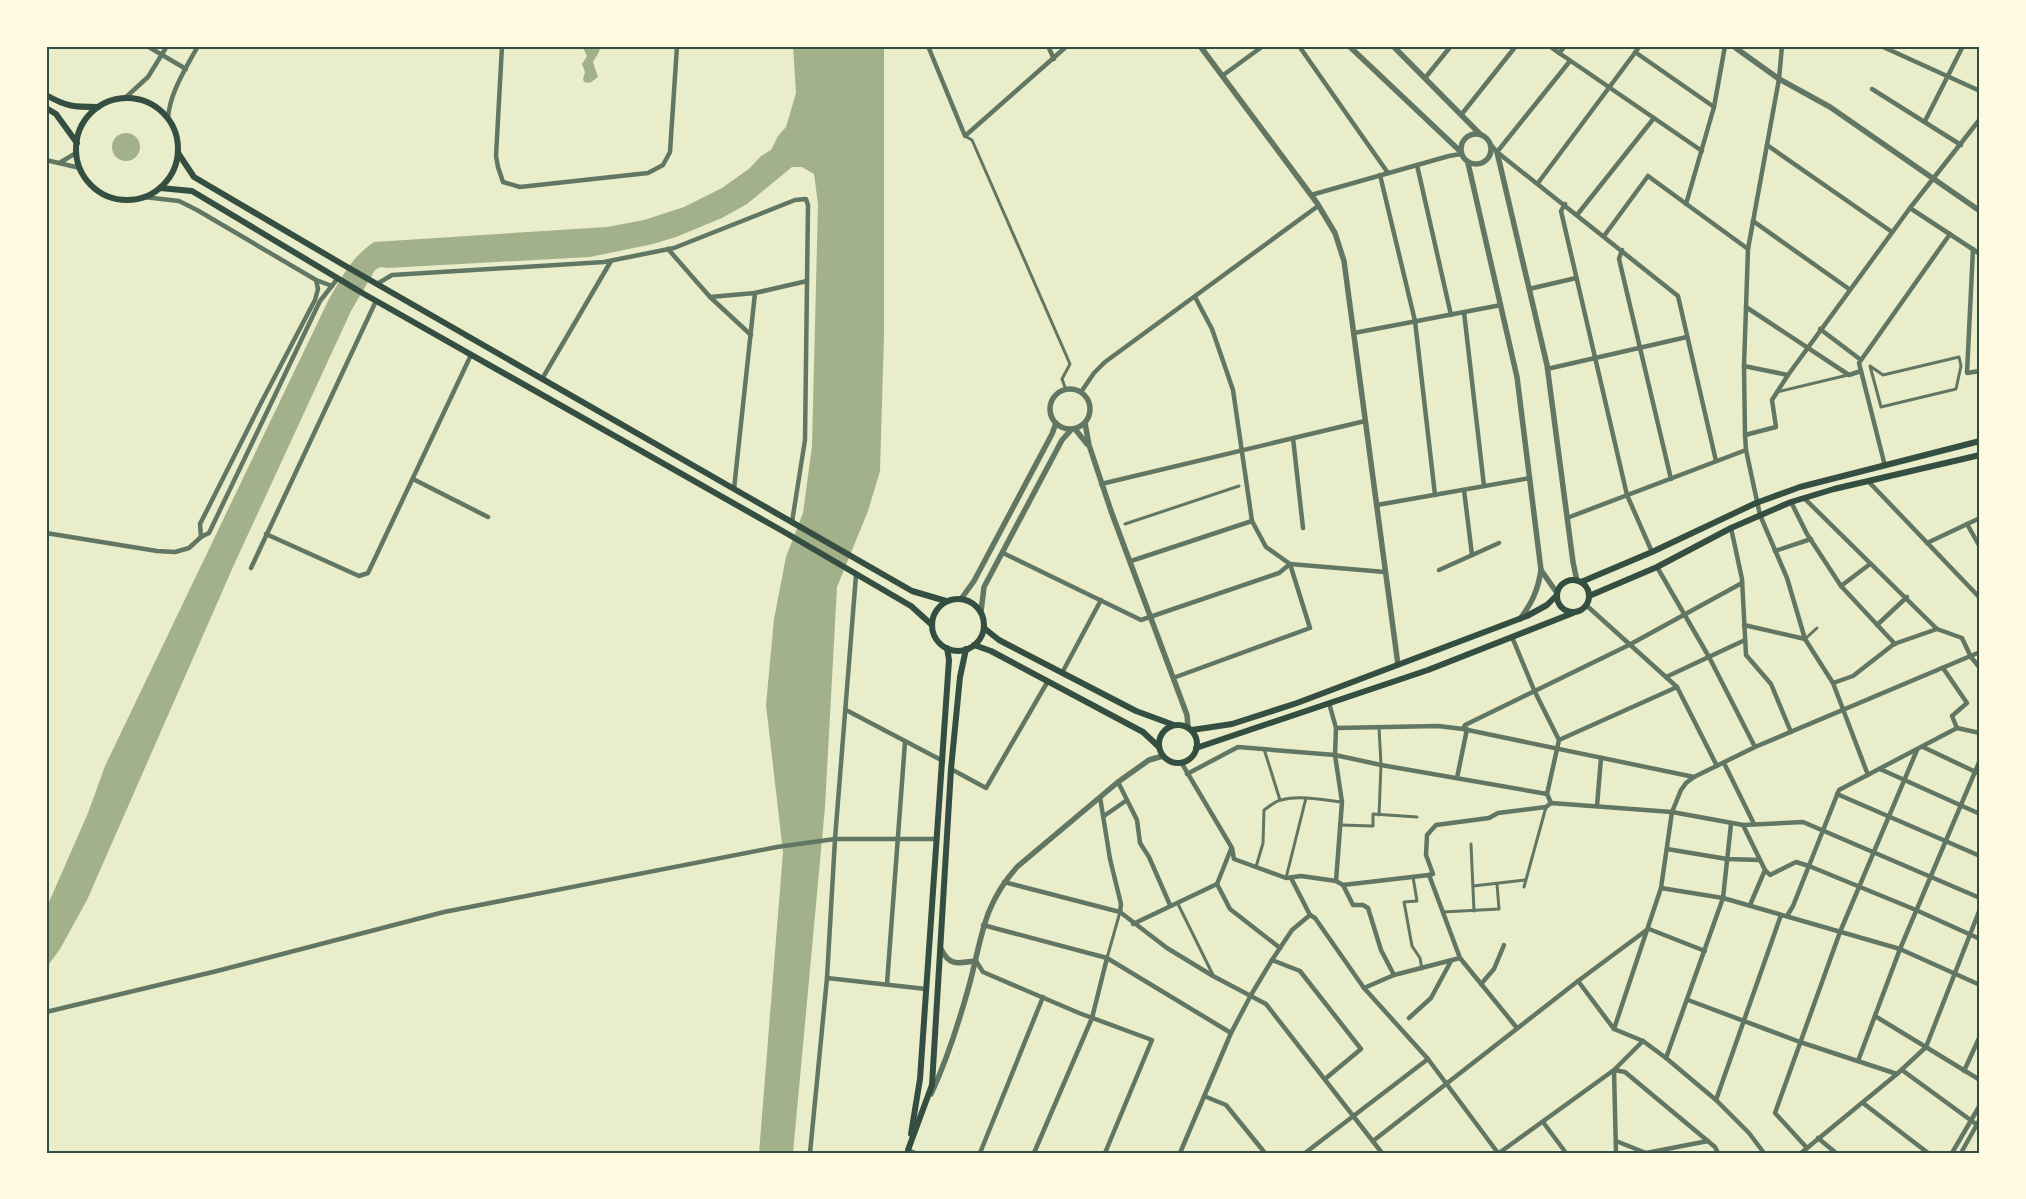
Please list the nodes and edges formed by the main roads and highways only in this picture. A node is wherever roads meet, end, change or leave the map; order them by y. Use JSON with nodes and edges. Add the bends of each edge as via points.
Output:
{"nodes":[{"id":1,"x":46,"y":95,"type":"edge"},
{"id":2,"x":46,"y":108,"type":"edge"},
{"id":3,"x":98,"y":108,"type":"junction"},
{"id":4,"x":77,"y":143,"type":"junction"},
{"id":5,"x":178,"y":153,"type":"junction"},
{"id":6,"x":160,"y":188,"type":"junction"},
{"id":7,"x":1980,"y":441,"type":"edge"},
{"id":8,"x":1979,"y":456,"type":"edge"},
{"id":9,"x":1579,"y":582,"type":"junction"},
{"id":10,"x":1557,"y":594,"type":"junction"},
{"id":11,"x":1589,"y":596,"type":"junction"},
{"id":12,"x":946,"y":601,"type":"junction"},
{"id":13,"x":1572,"y":613,"type":"junction"},
{"id":14,"x":932,"y":625,"type":"junction"},
{"id":15,"x":984,"y":628,"type":"junction"},
{"id":16,"x":974,"y":645,"type":"junction"},
{"id":17,"x":947,"y":648,"type":"junction"},
{"id":18,"x":966,"y":649,"type":"junction"},
{"id":19,"x":1174,"y":725,"type":"junction"},
{"id":20,"x":1190,"y":729,"type":"junction"},
{"id":21,"x":1159,"y":748,"type":"junction"},
{"id":22,"x":1196,"y":748,"type":"junction"},
{"id":23,"x":908,"y":1151,"type":"edge"}],
"edges":[{"from":1,"to":3,"type":"main road","via":[[73,107]]},
{"from":2,"to":4,"type":"main road","via":[[56,114]]},
{"from":3,"to":4,"type":"main road","via":[[84,123]]},
{"from":3,"to":5,"type":"main road","via":[[115,99],[125,98],[149,103],[160,110],[174,129]]},
{"from":4,"to":6,"type":"main road","via":[[80,168],[94,188],[104,194],[125,200]]},
{"from":5,"to":6,"type":"main road","via":[[169,178]]},
{"from":5,"to":12,"type":"main road","via":[[194,176],[342,264],[918,594]]},
{"from":6,"to":14,"type":"main road","via":[[192,191],[376,301],[786,532],[911,606]]},
{"from":7,"to":9,"type":"main road","via":[[1800,487]]},
{"from":8,"to":11,"type":"main road","via":[[1791,502]]},
{"from":9,"to":10,"type":"main road","via":[[1566,582]]},
{"from":9,"to":11,"type":"main road"},
{"from":10,"to":13,"type":"main road","via":[[1559,606]]},
{"from":10,"to":20,"type":"main road","via":[[1547,606],[1520,619],[1297,703],[1232,724]]},
{"from":11,"to":13,"type":"main road","via":[[1586,605]]},
{"from":12,"to":14,"type":"main road","via":[[934,615]]},
{"from":12,"to":15,"type":"main road","via":[[961,599],[976,606],[981,612]]},
{"from":13,"to":22,"type":"main road","via":[[1428,670]]},
{"from":14,"to":17,"type":"main road","via":[[936,639]]},
{"from":15,"to":16,"type":"main road"},
{"from":15,"to":19,"type":"main road","via":[[999,640],[1136,711]]},
{"from":16,"to":18,"type":"main road"},
{"from":16,"to":21,"type":"main road","via":[[986,648],[1143,732]]},
{"from":17,"to":18,"type":"main road"},
{"from":17,"to":23,"type":"main road","via":[[949,660],[938,839],[918,1096]]},
{"from":18,"to":23,"type":"main road","via":[[951,769],[932,1085]]},
{"from":19,"to":20,"type":"main road"},
{"from":19,"to":21,"type":"main road","via":[[1164,731]]},
{"from":20,"to":22,"type":"main road","via":[[1197,742]]},
{"from":21,"to":22,"type":"main road","via":[[1171,762],[1181,762],[1191,758]]}]}
